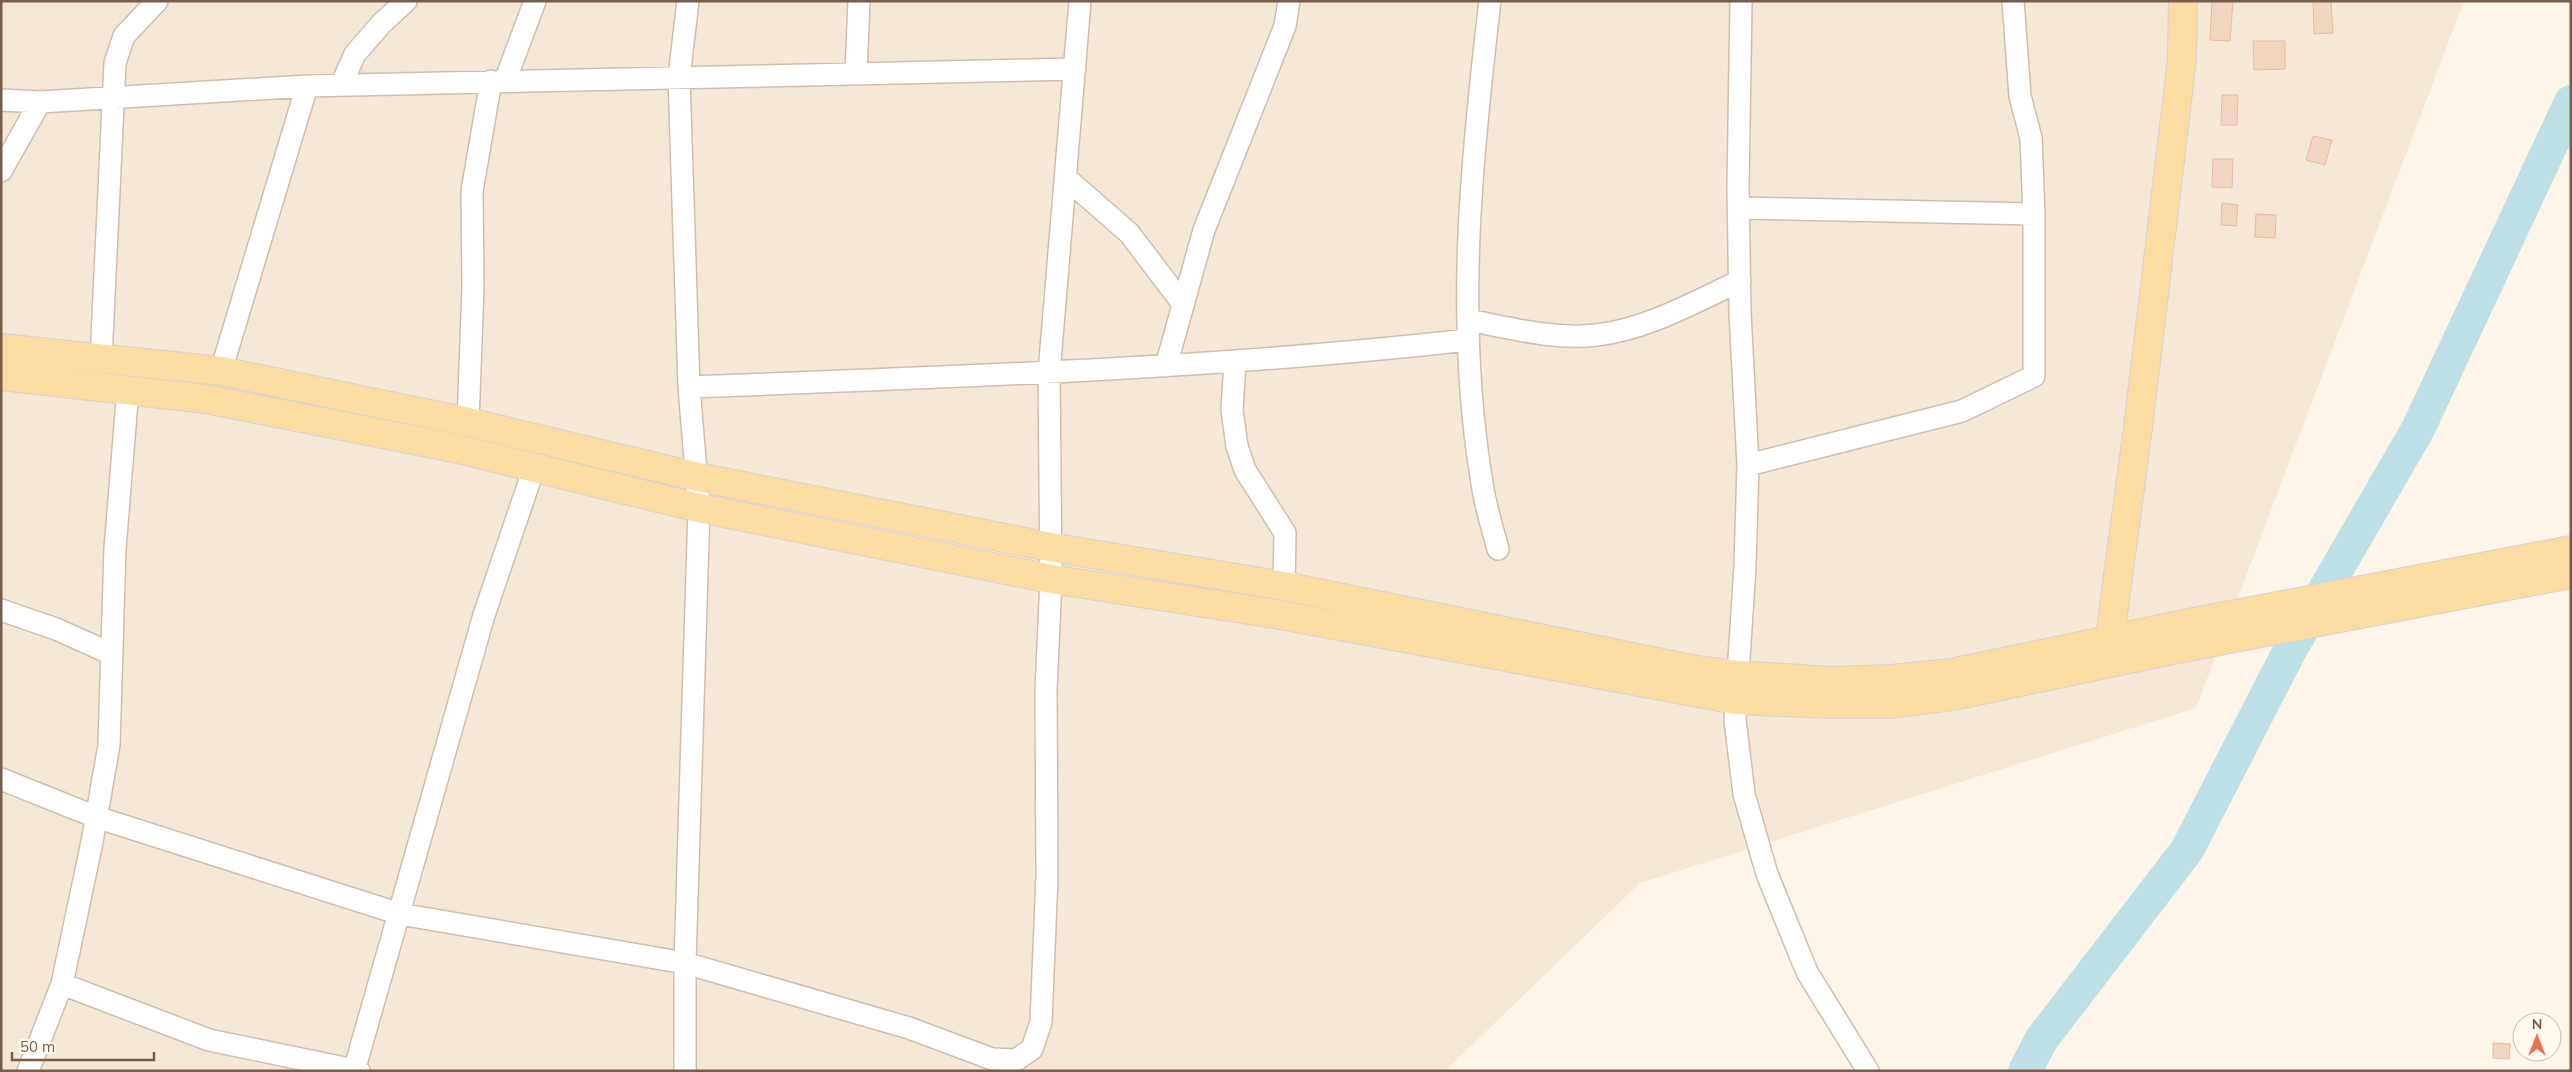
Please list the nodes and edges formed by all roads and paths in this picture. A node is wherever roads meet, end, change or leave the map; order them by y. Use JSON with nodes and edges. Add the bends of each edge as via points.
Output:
{"nodes":[{"id":1,"x":157,"y":1,"type":"edge"},
{"id":2,"x":406,"y":1,"type":"edge"},
{"id":3,"x":535,"y":1,"type":"edge"},
{"id":4,"x":688,"y":1,"type":"edge"},
{"id":5,"x":858,"y":1,"type":"edge"},
{"id":6,"x":1080,"y":1,"type":"edge"},
{"id":7,"x":1289,"y":1,"type":"edge"},
{"id":8,"x":1490,"y":1,"type":"edge"},
{"id":9,"x":1741,"y":1,"type":"edge"},
{"id":10,"x":2013,"y":1,"type":"edge"},
{"id":11,"x":2183,"y":1,"type":"edge"},
{"id":12,"x":1075,"y":69,"type":"junction"},
{"id":13,"x":856,"y":73,"type":"junction"},
{"id":14,"x":678,"y":77,"type":"junction"},
{"id":15,"x":498,"y":81,"type":"junction"},
{"id":16,"x":341,"y":85,"type":"junction"},
{"id":17,"x":308,"y":86,"type":"junction"},
{"id":18,"x":114,"y":97,"type":"junction"},
{"id":19,"x":1,"y":100,"type":"edge"},
{"id":20,"x":40,"y":102,"type":"junction"},
{"id":21,"x":1,"y":171,"type":"edge"},
{"id":22,"x":1066,"y":178,"type":"junction"},
{"id":23,"x":1739,"y":208,"type":"junction"},
{"id":24,"x":2034,"y":214,"type":"junction"},
{"id":25,"x":1740,"y":281,"type":"junction"},
{"id":26,"x":1183,"y":304,"type":"junction"},
{"id":27,"x":1468,"y":330,"type":"junction"},
{"id":28,"x":1,"y":348,"type":"edge"},
{"id":29,"x":101,"y":360,"type":"junction"},
{"id":30,"x":1235,"y":362,"type":"junction"},
{"id":31,"x":1166,"y":366,"type":"junction"},
{"id":32,"x":221,"y":371,"type":"junction"},
{"id":33,"x":1049,"y":373,"type":"junction"},
{"id":34,"x":1,"y":376,"type":"edge"},
{"id":35,"x":689,"y":386,"type":"junction"},
{"id":36,"x":128,"y":389,"type":"junction"},
{"id":37,"x":468,"y":422,"type":"junction"},
{"id":38,"x":1748,"y":465,"type":"junction"},
{"id":39,"x":534,"y":468,"type":"junction"},
{"id":40,"x":698,"y":477,"type":"junction"},
{"id":41,"x":700,"y":508,"type":"junction"},
{"id":42,"x":1050,"y":547,"type":"junction"},
{"id":43,"x":1498,"y":549,"type":"dead end"},
{"id":44,"x":2571,"y":550,"type":"edge"},
{"id":45,"x":2571,"y":574,"type":"edge"},
{"id":46,"x":1051,"y":579,"type":"junction"},
{"id":47,"x":1284,"y":586,"type":"junction"},
{"id":48,"x":1,"y":610,"type":"edge"},
{"id":49,"x":2186,"y":635,"type":"junction"},
{"id":50,"x":2107,"y":653,"type":"junction"},
{"id":51,"x":112,"y":654,"type":"junction"},
{"id":52,"x":1737,"y":688,"type":"junction"},
{"id":53,"x":1,"y":779,"type":"edge"},
{"id":54,"x":96,"y":817,"type":"junction"},
{"id":55,"x":400,"y":914,"type":"junction"},
{"id":56,"x":685,"y":963,"type":"junction"},
{"id":57,"x":62,"y":984,"type":"junction"},
{"id":58,"x":356,"y":1070,"type":"edge"},
{"id":59,"x":28,"y":1071,"type":"edge"},
{"id":60,"x":685,"y":1071,"type":"edge"},
{"id":61,"x":1868,"y":1071,"type":"edge"}],
"edges":[{"from":1,"to":18,"type":"street","via":[[124,36],[115,63]]},
{"from":2,"to":16,"type":"street","via":[[355,54]]},
{"from":3,"to":15,"type":"street"},
{"from":4,"to":14,"type":"street"},
{"from":5,"to":13,"type":"street"},
{"from":6,"to":12,"type":"street"},
{"from":7,"to":26,"type":"street","via":[[1286,26],[1204,230]]},
{"from":8,"to":27,"type":"street","via":[[1475,130],[1468,244]]},
{"from":9,"to":23,"type":"street"},
{"from":10,"to":24,"type":"street","via":[[2020,96],[2031,138]]},
{"from":11,"to":50,"type":"main road","via":[[2182,59]]},
{"from":12,"to":13,"type":"street"},
{"from":12,"to":22,"type":"street"},
{"from":13,"to":14,"type":"street"},
{"from":14,"to":15,"type":"street"},
{"from":14,"to":35,"type":"street"},
{"from":15,"to":16,"type":"street"},
{"from":15,"to":37,"type":"street","via":[[472,191],[473,288]]},
{"from":16,"to":17,"type":"street"},
{"from":17,"to":18,"type":"street"},
{"from":17,"to":32,"type":"street"},
{"from":18,"to":20,"type":"street"},
{"from":18,"to":29,"type":"street"},
{"from":19,"to":20,"type":"street"},
{"from":20,"to":21,"type":"street"},
{"from":22,"to":26,"type":"street","via":[[1129,233]]},
{"from":22,"to":33,"type":"street"},
{"from":23,"to":24,"type":"street"},
{"from":23,"to":25,"type":"street"},
{"from":24,"to":38,"type":"street","via":[[2034,376],[1962,411]]},
{"from":25,"to":27,"type":"street","via":[[1652,322],[1597,335]]},
{"from":25,"to":38,"type":"street"},
{"from":26,"to":31,"type":"street"},
{"from":27,"to":30,"type":"street","via":[[1342,354]]},
{"from":27,"to":43,"type":"street","via":[[1471,398],[1482,484]]},
{"from":28,"to":29,"type":"main road"},
{"from":29,"to":32,"type":"main road"},
{"from":30,"to":31,"type":"street"},
{"from":30,"to":47,"type":"street","via":[[1232,410],[1237,446],[1245,470],[1285,533]]},
{"from":31,"to":33,"type":"street"},
{"from":32,"to":37,"type":"main road"},
{"from":33,"to":35,"type":"street"},
{"from":33,"to":42,"type":"street"},
{"from":34,"to":36,"type":"main road"},
{"from":35,"to":40,"type":"street"},
{"from":36,"to":39,"type":"main road","via":[[206,399],[336,423]]},
{"from":36,"to":51,"type":"street","via":[[115,549]]},
{"from":37,"to":40,"type":"main road"},
{"from":38,"to":52,"type":"street"},
{"from":39,"to":41,"type":"main road"},
{"from":39,"to":55,"type":"street","via":[[484,614]]},
{"from":40,"to":41,"type":"street"},
{"from":40,"to":42,"type":"main road"},
{"from":41,"to":46,"type":"main road"},
{"from":41,"to":56,"type":"street"},
{"from":42,"to":46,"type":"street"},
{"from":42,"to":47,"type":"main road"},
{"from":44,"to":49,"type":"main road","via":[[2452,572]]},
{"from":45,"to":49,"type":"main road","via":[[2440,598]]},
{"from":46,"to":52,"type":"main road"},
{"from":46,"to":56,"type":"street","via":[[1046,690],[1048,876],[1041,1022],[1032,1049],[1016,1060],[992,1059],[909,1028]]},
{"from":47,"to":52,"type":"main road","via":[[1696,670]]},
{"from":48,"to":51,"type":"street","via":[[56,629]]},
{"from":49,"to":50,"type":"main road"},
{"from":50,"to":52,"type":"main road","via":[[1953,696],[1892,704],[1830,704]]},
{"from":51,"to":54,"type":"street","via":[[110,745]]},
{"from":52,"to":61,"type":"street","via":[[1735,720],[1744,794],[1767,874],[1807,972]]},
{"from":53,"to":54,"type":"street"},
{"from":54,"to":55,"type":"street"},
{"from":54,"to":57,"type":"street"},
{"from":55,"to":56,"type":"street"},
{"from":55,"to":58,"type":"street"},
{"from":56,"to":60,"type":"street"},
{"from":57,"to":58,"type":"street","via":[[209,1040]]},
{"from":57,"to":59,"type":"street"}]}
